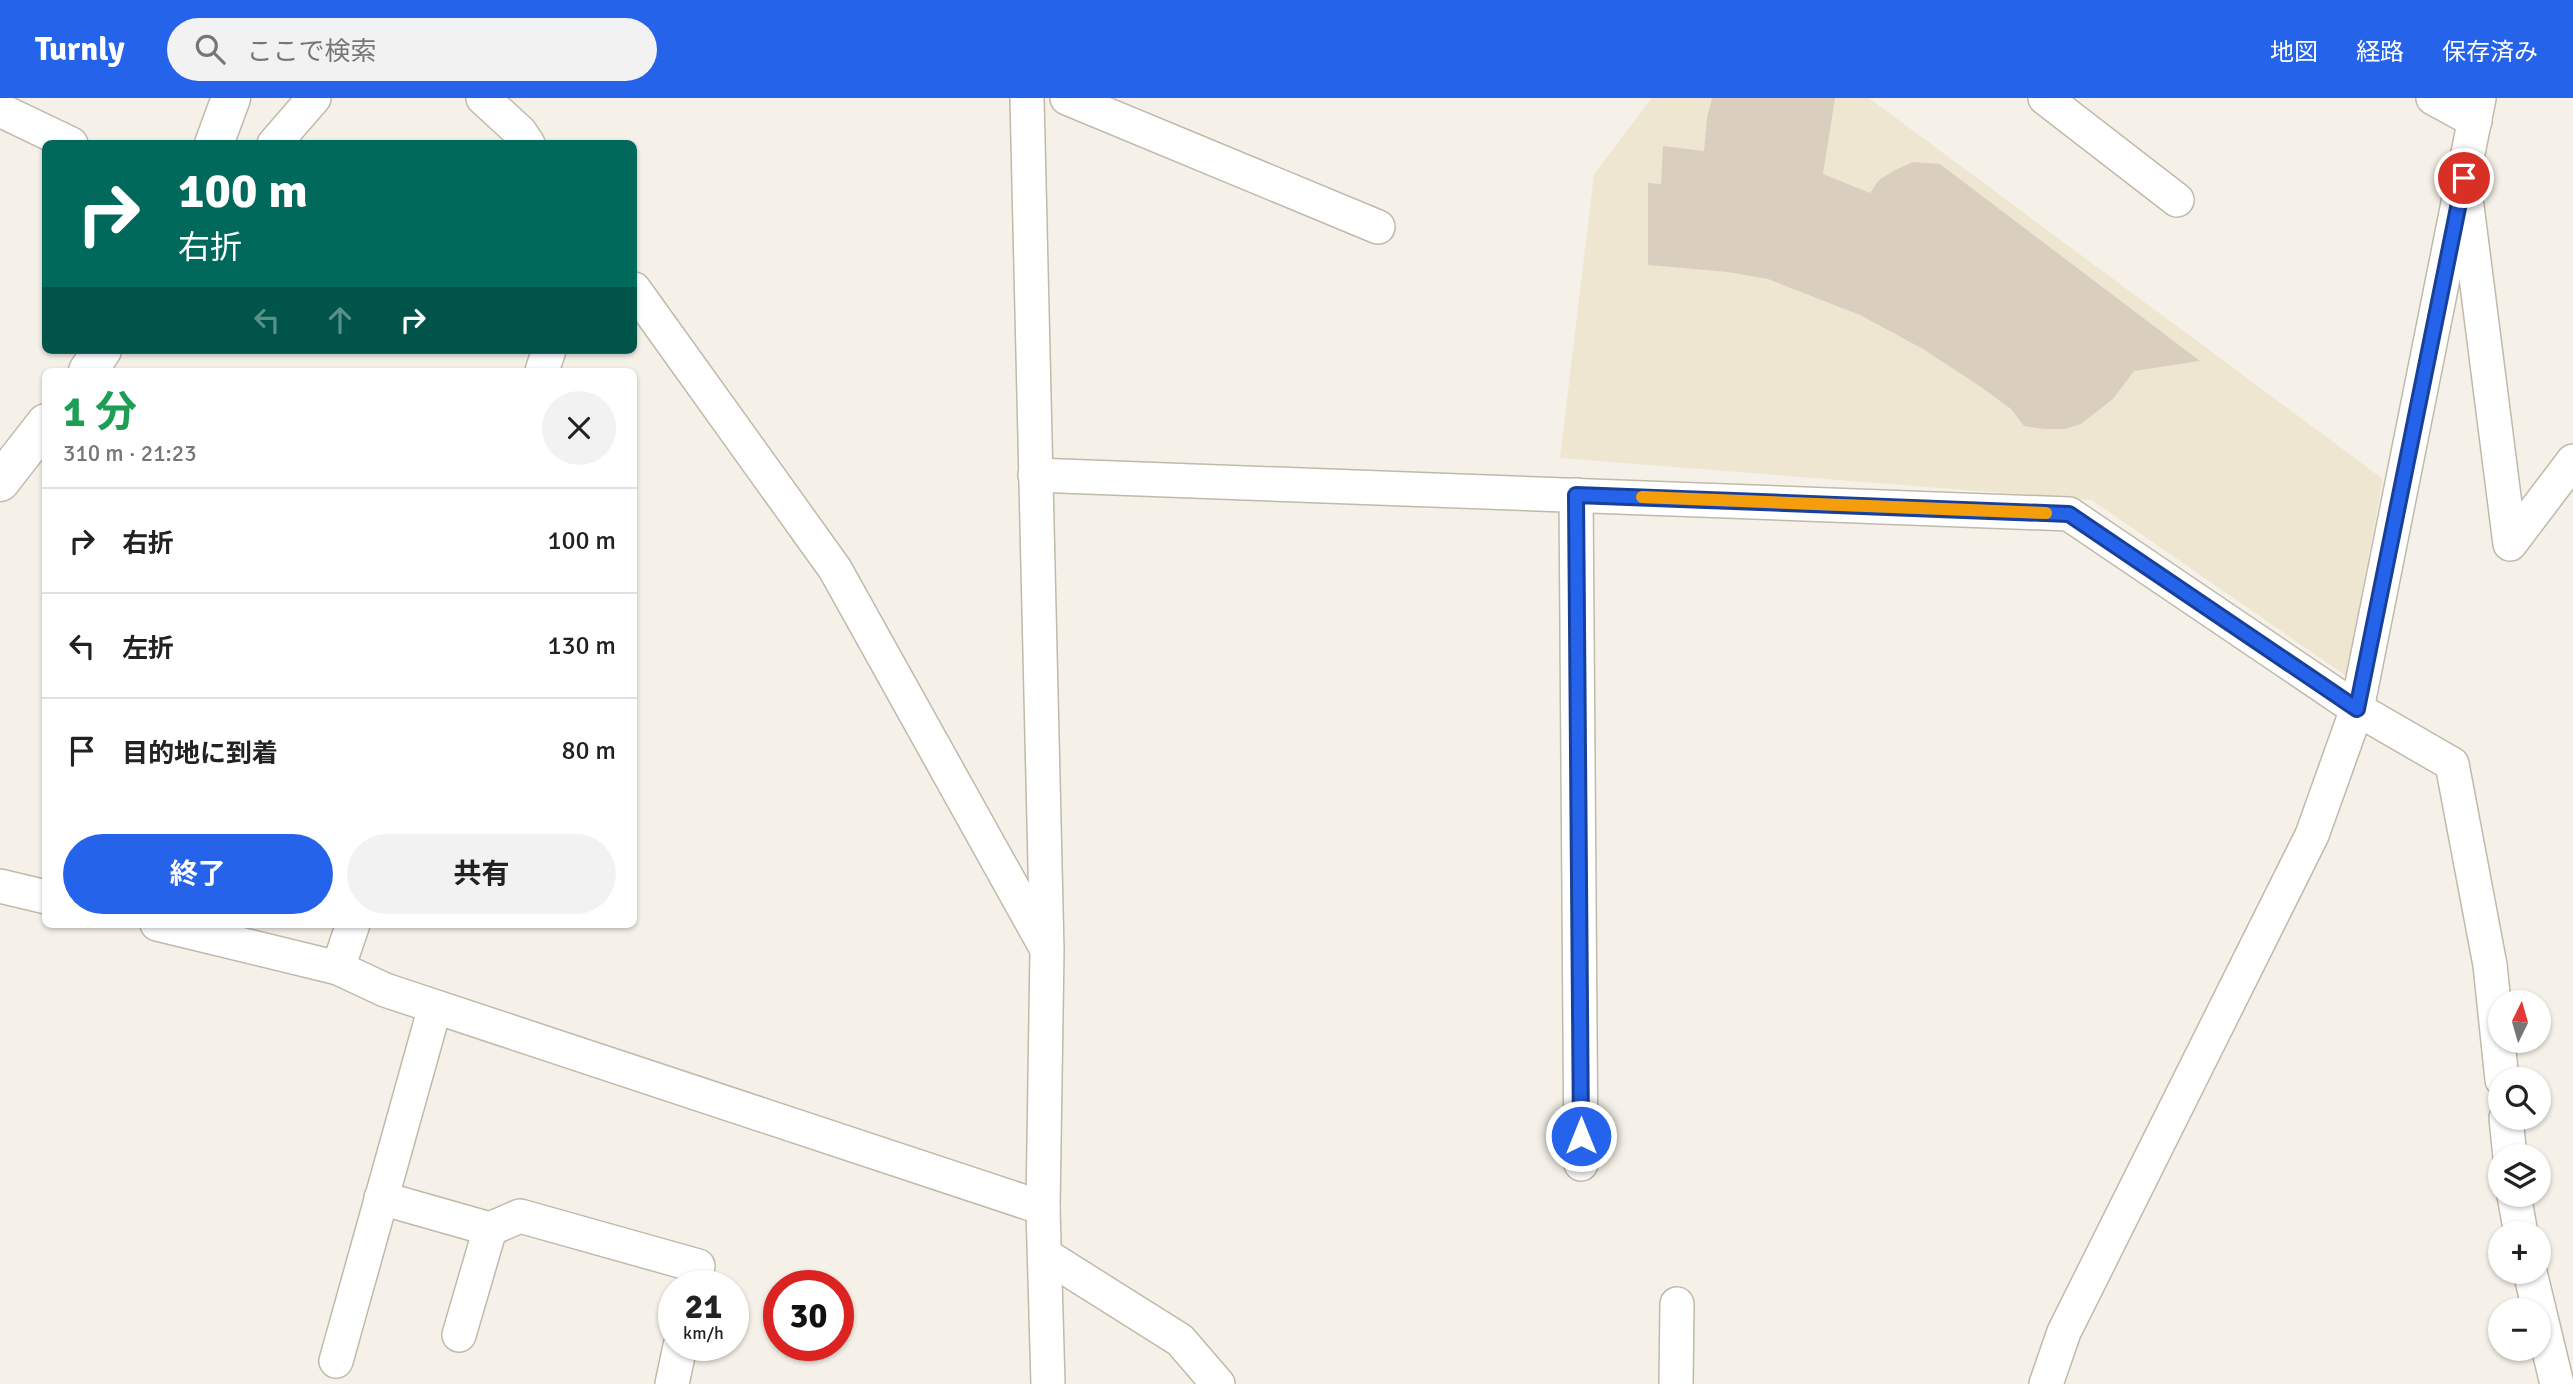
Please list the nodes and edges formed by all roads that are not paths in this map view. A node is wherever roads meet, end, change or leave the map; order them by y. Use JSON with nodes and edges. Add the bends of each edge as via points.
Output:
{"nodes":[{"id":1,"x":231,"y":98,"type":"edge"},
{"id":2,"x":314,"y":98,"type":"edge"},
{"id":3,"x":483,"y":98,"type":"edge"},
{"id":4,"x":1027,"y":98,"type":"edge"},
{"id":5,"x":1067,"y":98,"type":"edge"},
{"id":6,"x":2045,"y":98,"type":"edge"},
{"id":7,"x":2432,"y":98,"type":"edge"},
{"id":8,"x":0,"y":110,"type":"edge"},
{"id":9,"x":2477,"y":110,"type":"edge"},
{"id":10,"x":63,"y":140,"type":"edge"},
{"id":11,"x":215,"y":140,"type":"edge"},
{"id":12,"x":277,"y":140,"type":"edge"},
{"id":13,"x":525,"y":140,"type":"edge"},
{"id":14,"x":2464,"y":178,"type":"junction"},
{"id":15,"x":2177,"y":200,"type":"dead end"},
{"id":16,"x":1378,"y":227,"type":"dead end"},
{"id":17,"x":637,"y":293,"type":"edge"},
{"id":18,"x":42,"y":428,"type":"edge"},
{"id":19,"x":2573,"y":461,"type":"edge"},
{"id":20,"x":1035,"y":475,"type":"junction"},
{"id":21,"x":0,"y":482,"type":"edge"},
{"id":22,"x":1576,"y":495,"type":"junction"},
{"id":23,"x":2357,"y":709,"type":"junction"},
{"id":24,"x":0,"y":886,"type":"edge"},
{"id":25,"x":42,"y":896,"type":"edge"},
{"id":26,"x":173,"y":928,"type":"edge"},
{"id":27,"x":352,"y":928,"type":"edge"},
{"id":28,"x":1048,"y":950,"type":"junction"},
{"id":29,"x":338,"y":968,"type":"junction"},
{"id":30,"x":435,"y":1007,"type":"junction"},
{"id":31,"x":2501,"y":1067,"type":"edge"},
{"id":32,"x":1581,"y":1164,"type":"dead end"},
{"id":33,"x":381,"y":1198,"type":"junction"},
{"id":34,"x":1043,"y":1208,"type":"junction"},
{"id":35,"x":490,"y":1229,"type":"junction"},
{"id":36,"x":1045,"y":1255,"type":"junction"},
{"id":37,"x":697,"y":1270,"type":"edge"},
{"id":38,"x":2533,"y":1284,"type":"edge"},
{"id":39,"x":1678,"y":1304,"type":"dead end"},
{"id":40,"x":459,"y":1335,"type":"dead end"},
{"id":41,"x":336,"y":1361,"type":"dead end"},
{"id":42,"x":677,"y":1361,"type":"edge"},
{"id":43,"x":672,"y":1384,"type":"edge"},
{"id":44,"x":1048,"y":1384,"type":"edge"},
{"id":45,"x":1218,"y":1384,"type":"edge"},
{"id":46,"x":1676,"y":1384,"type":"edge"},
{"id":47,"x":2046,"y":1384,"type":"edge"},
{"id":48,"x":2557,"y":1384,"type":"edge"}],
"edges":[{"from":1,"to":11,"type":"street"},
{"from":2,"to":12,"type":"street"},
{"from":3,"to":13,"type":"street"},
{"from":4,"to":20,"type":"street"},
{"from":5,"to":16,"type":"street"},
{"from":6,"to":15,"type":"street"},
{"from":7,"to":9,"type":"street"},
{"from":8,"to":10,"type":"street"},
{"from":9,"to":14,"type":"street"},
{"from":14,"to":19,"type":"street","via":[[2510,544]]},
{"from":14,"to":23,"type":"street"},
{"from":17,"to":28,"type":"street","via":[[835,569]]},
{"from":18,"to":21,"type":"street"},
{"from":20,"to":22,"type":"street"},
{"from":20,"to":28,"type":"street"},
{"from":22,"to":23,"type":"street","via":[[2069,514]]},
{"from":22,"to":32,"type":"street"},
{"from":23,"to":31,"type":"street","via":[[2452,764],[2490,965]]},
{"from":23,"to":47,"type":"street","via":[[2312,835],[2064,1332]]},
{"from":24,"to":25,"type":"street"},
{"from":26,"to":29,"type":"street"},
{"from":27,"to":29,"type":"street"},
{"from":28,"to":34,"type":"street"},
{"from":29,"to":30,"type":"street"},
{"from":30,"to":33,"type":"street"},
{"from":30,"to":34,"type":"street"},
{"from":33,"to":35,"type":"street"},
{"from":33,"to":41,"type":"street"},
{"from":34,"to":36,"type":"street"},
{"from":35,"to":37,"type":"street","via":[[520,1216],[698,1266]]},
{"from":35,"to":40,"type":"street"},
{"from":36,"to":44,"type":"street"},
{"from":36,"to":45,"type":"street","via":[[1180,1340]]},
{"from":38,"to":48,"type":"street"},
{"from":39,"to":46,"type":"street"},
{"from":42,"to":43,"type":"street"}]}
